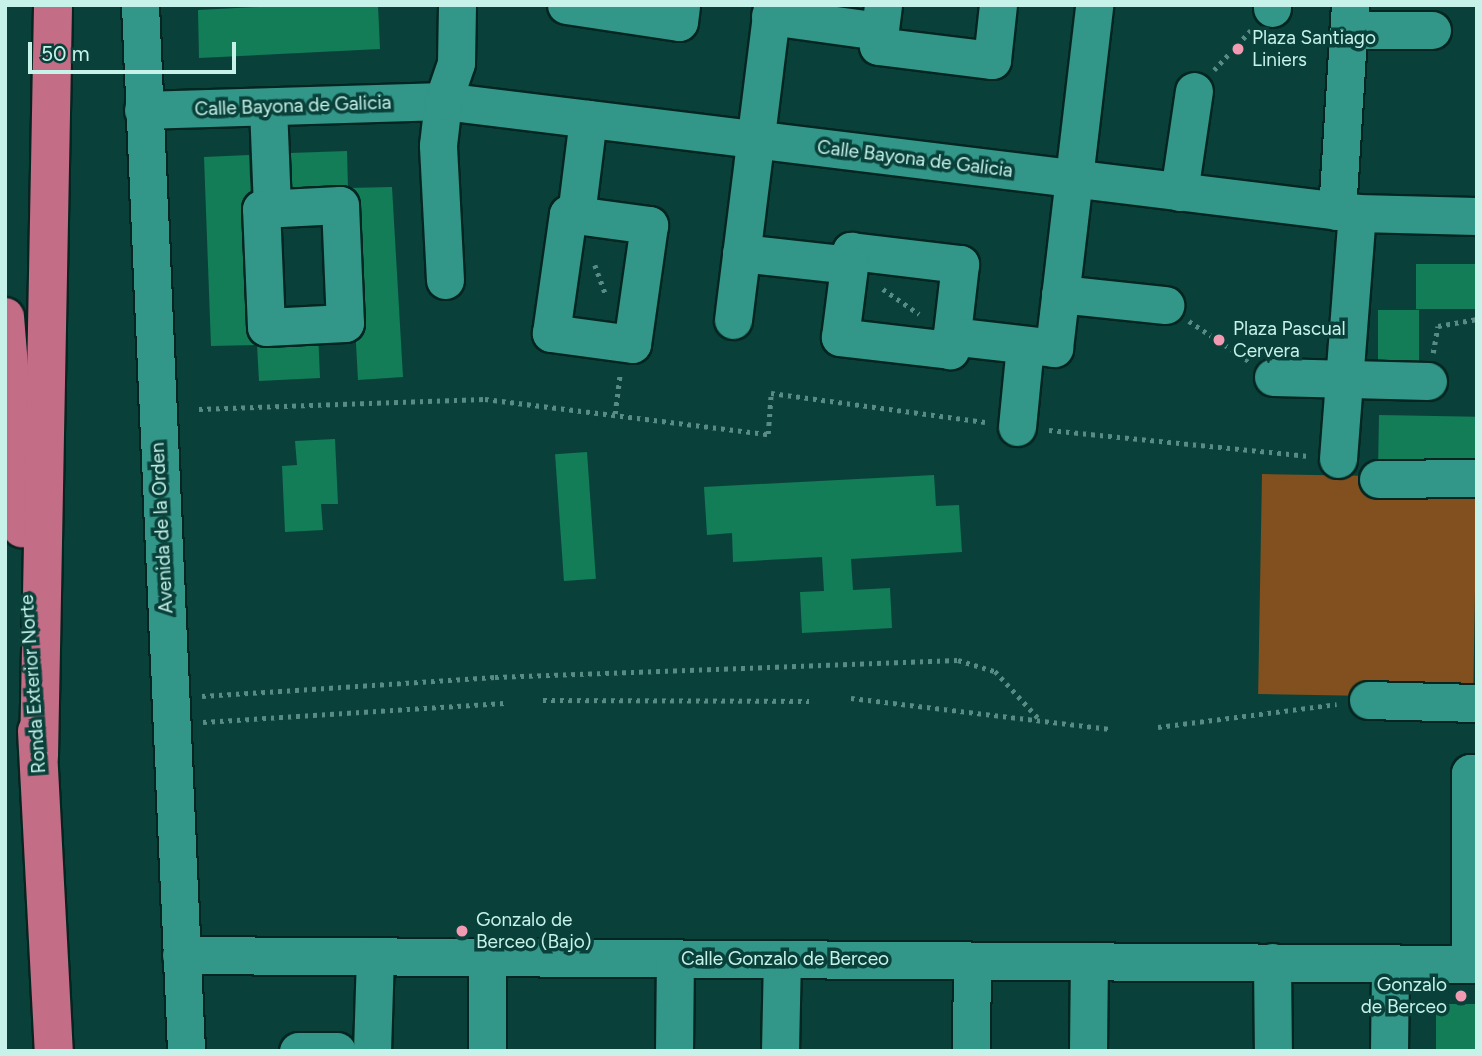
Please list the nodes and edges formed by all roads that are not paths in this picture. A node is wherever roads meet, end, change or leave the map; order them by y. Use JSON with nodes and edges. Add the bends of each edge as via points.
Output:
{"nodes":[{"id":1,"x":53,"y":5,"type":"edge"},
{"id":2,"x":140,"y":5,"type":"edge"},
{"id":3,"x":457,"y":5,"type":"edge"},
{"id":4,"x":566,"y":5,"type":"edge"},
{"id":5,"x":681,"y":5,"type":"edge"},
{"id":6,"x":998,"y":5,"type":"edge"},
{"id":7,"x":1094,"y":5,"type":"edge"},
{"id":8,"x":771,"y":11,"type":"edge"},
{"id":9,"x":881,"y":18,"type":"edge"},
{"id":10,"x":1350,"y":18,"type":"edge"},
{"id":11,"x":1433,"y":30,"type":"dead end"},
{"id":12,"x":1194,"y":91,"type":"road end"},
{"id":13,"x":443,"y":101,"type":"junction"},
{"id":14,"x":268,"y":107,"type":"junction"},
{"id":15,"x":143,"y":110,"type":"junction"},
{"id":16,"x":588,"y":118,"type":"junction"},
{"id":17,"x":755,"y":139,"type":"junction"},
{"id":18,"x":1074,"y":178,"type":"junction"},
{"id":19,"x":1179,"y":192,"type":"junction"},
{"id":20,"x":272,"y":208,"type":"dead end"},
{"id":21,"x":1347,"y":212,"type":"junction"},
{"id":22,"x":576,"y":215,"type":"dead end"},
{"id":23,"x":1477,"y":216,"type":"edge"},
{"id":24,"x":741,"y":253,"type":"junction"},
{"id":25,"x":849,"y":265,"type":"junction"},
{"id":26,"x":445,"y":280,"type":"dead end"},
{"id":27,"x":1060,"y":294,"type":"junction"},
{"id":28,"x":1165,"y":305,"type":"road end"},
{"id":29,"x":5,"y":317,"type":"edge"},
{"id":30,"x":733,"y":320,"type":"dead end"},
{"id":31,"x":951,"y":336,"type":"junction"},
{"id":32,"x":1040,"y":347,"type":"junction"},
{"id":33,"x":1273,"y":377,"type":"road end"},
{"id":34,"x":1345,"y":379,"type":"junction"},
{"id":35,"x":1428,"y":381,"type":"road end"},
{"id":36,"x":1017,"y":427,"type":"road end"},
{"id":37,"x":1338,"y":459,"type":"road end"},
{"id":38,"x":1477,"y":478,"type":"edge"},
{"id":39,"x":1378,"y":479,"type":"dead end"},
{"id":40,"x":1368,"y":700,"type":"road end"},
{"id":41,"x":1477,"y":703,"type":"edge"},
{"id":42,"x":39,"y":756,"type":"junction"},
{"id":43,"x":1473,"y":773,"type":"edge"},
{"id":44,"x":181,"y":955,"type":"junction"},
{"id":45,"x":375,"y":957,"type":"junction"},
{"id":46,"x":487,"y":957,"type":"junction"},
{"id":47,"x":675,"y":959,"type":"junction"},
{"id":48,"x":782,"y":959,"type":"junction"},
{"id":49,"x":972,"y":961,"type":"junction"},
{"id":50,"x":1089,"y":961,"type":"junction"},
{"id":51,"x":1272,"y":962,"type":"junction"},
{"id":52,"x":1390,"y":963,"type":"junction"},
{"id":53,"x":1474,"y":964,"type":"edge"},
{"id":54,"x":54,"y":1051,"type":"edge"},
{"id":55,"x":186,"y":1051,"type":"edge"},
{"id":56,"x":298,"y":1051,"type":"edge"},
{"id":57,"x":337,"y":1051,"type":"edge"},
{"id":58,"x":372,"y":1051,"type":"edge"},
{"id":59,"x":487,"y":1051,"type":"edge"},
{"id":60,"x":674,"y":1051,"type":"edge"},
{"id":61,"x":780,"y":1051,"type":"edge"},
{"id":62,"x":971,"y":1051,"type":"edge"},
{"id":63,"x":1088,"y":1051,"type":"edge"},
{"id":64,"x":1273,"y":1051,"type":"edge"},
{"id":65,"x":1389,"y":1051,"type":"edge"}],
"edges":[{"from":1,"to":42,"type":"highway"},
{"from":2,"to":15,"type":"street","name":"Avenida de la Orden"},
{"from":3,"to":13,"type":"street","via":[[456,62]]},
{"from":4,"to":5,"type":"street","via":[[679,22]]},
{"from":6,"to":9,"type":"street","via":[[992,60],[878,46]]},
{"from":7,"to":18,"type":"street"},
{"from":8,"to":9,"type":"street"},
{"from":8,"to":17,"type":"street"},
{"from":10,"to":11,"type":"street"},
{"from":10,"to":21,"type":"street"},
{"from":12,"to":19,"type":"street"},
{"from":13,"to":14,"type":"street","name":"Calle Bayona de Galicia"},
{"from":13,"to":16,"type":"street","name":"Calle Bayona de Galicia"},
{"from":13,"to":26,"type":"street","via":[[438,145]]},
{"from":14,"to":15,"type":"street","name":"Calle Bayona de Galicia"},
{"from":14,"to":20,"type":"street"},
{"from":15,"to":44,"type":"street","name":"Avenida de la Orden"},
{"from":16,"to":17,"type":"street","name":"Calle Bayona de Galicia"},
{"from":16,"to":22,"type":"street"},
{"from":17,"to":18,"type":"street","name":"Calle Bayona de Galicia"},
{"from":17,"to":24,"type":"street"},
{"from":18,"to":19,"type":"street","name":"Calle Bayona de Galicia"},
{"from":18,"to":27,"type":"street"},
{"from":19,"to":21,"type":"street","name":"Calle Bayona de Galicia"},
{"from":21,"to":23,"type":"street","name":"Calle Bayona de Galicia"},
{"from":21,"to":34,"type":"street"},
{"from":24,"to":25,"type":"street"},
{"from":24,"to":30,"type":"street"},
{"from":25,"to":31,"type":"street","via":[[851,251],[960,264]]},
{"from":25,"to":31,"type":"street","via":[[840,337],[950,350]]},
{"from":27,"to":28,"type":"street"},
{"from":27,"to":32,"type":"street"},
{"from":29,"to":42,"type":"highway","name":"Ronda Exterior Norte"},
{"from":31,"to":32,"type":"street"},
{"from":32,"to":36,"type":"street"},
{"from":33,"to":34,"type":"street"},
{"from":34,"to":35,"type":"street"},
{"from":34,"to":37,"type":"street"},
{"from":38,"to":39,"type":"street"},
{"from":40,"to":41,"type":"street"},
{"from":42,"to":54,"type":"highway","name":"Ronda Exterior Norte"},
{"from":43,"to":53,"type":"street","name":"Calle Gonzalo de Berceo"},
{"from":44,"to":45,"type":"street","name":"Calle Gonzalo de Berceo"},
{"from":44,"to":55,"type":"street","name":"Avenida de la Orden"},
{"from":45,"to":46,"type":"street","name":"Calle Gonzalo de Berceo"},
{"from":45,"to":58,"type":"street"},
{"from":46,"to":47,"type":"street","name":"Calle Gonzalo de Berceo"},
{"from":46,"to":59,"type":"street"},
{"from":47,"to":48,"type":"street","name":"Calle Gonzalo de Berceo"},
{"from":47,"to":60,"type":"street"},
{"from":48,"to":49,"type":"street","name":"Calle Gonzalo de Berceo"},
{"from":48,"to":61,"type":"street"},
{"from":49,"to":50,"type":"street","name":"Calle Gonzalo de Berceo"},
{"from":49,"to":62,"type":"street"},
{"from":50,"to":51,"type":"street","name":"Calle Gonzalo de Berceo"},
{"from":50,"to":63,"type":"street"},
{"from":51,"to":52,"type":"street","name":"Calle Gonzalo de Berceo"},
{"from":51,"to":64,"type":"street"},
{"from":52,"to":53,"type":"street","name":"Calle Gonzalo de Berceo"},
{"from":52,"to":65,"type":"street"},
{"from":56,"to":57,"type":"street"}]}
